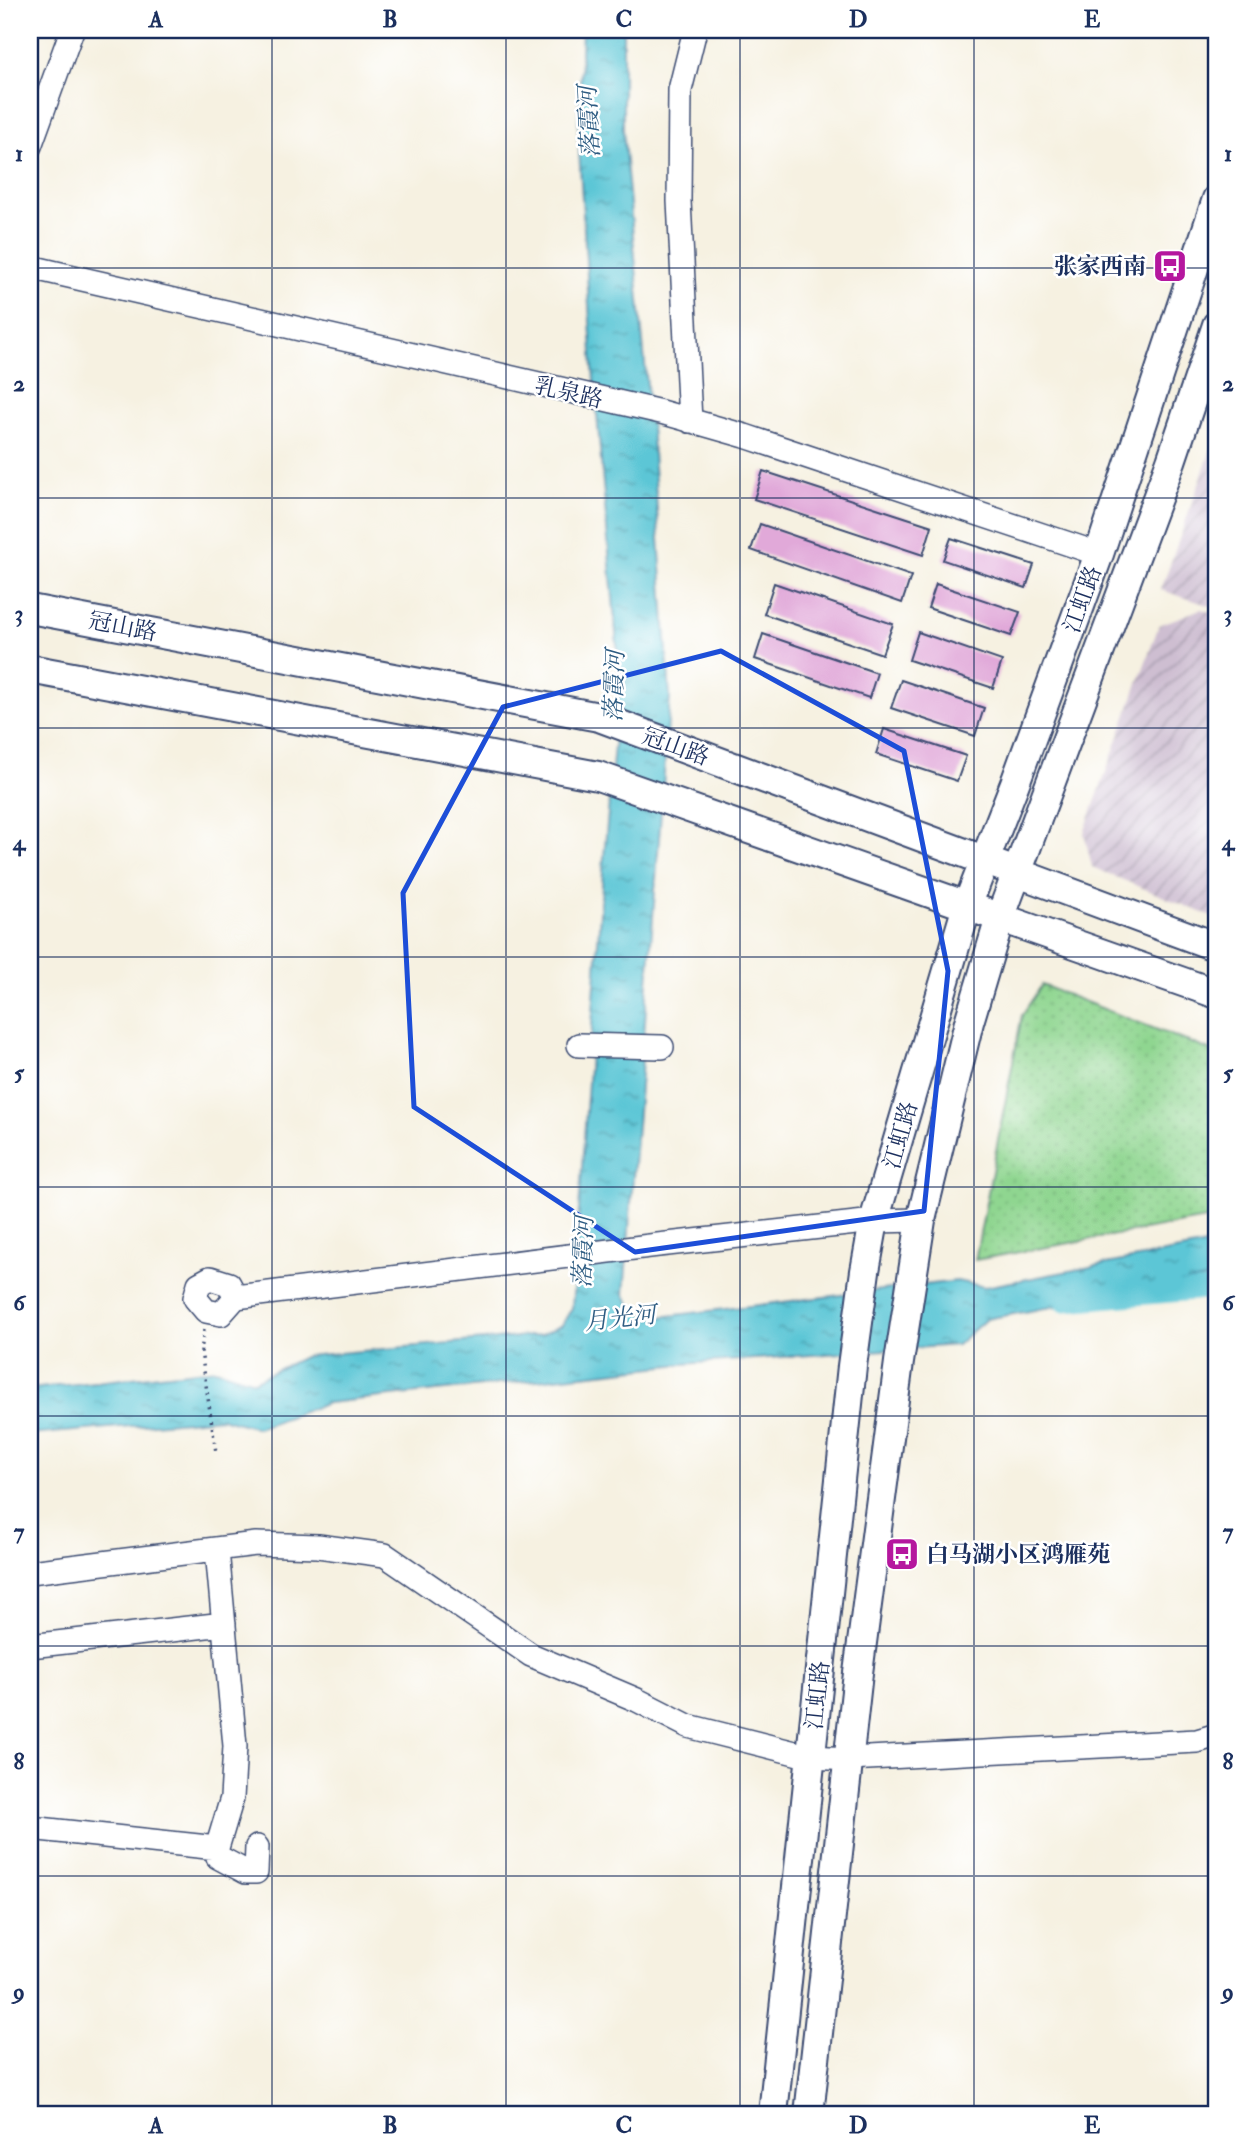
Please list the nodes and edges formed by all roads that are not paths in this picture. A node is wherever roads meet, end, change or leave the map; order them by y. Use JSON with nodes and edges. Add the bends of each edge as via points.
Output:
{"nodes":[{"id":1,"x":72,"y":30,"type":"edge"},
{"id":2,"x":695,"y":30,"type":"edge"},
{"id":3,"x":30,"y":146,"type":"edge"},
{"id":4,"x":1217,"y":199,"type":"edge"},
{"id":5,"x":30,"y":267,"type":"edge"},
{"id":6,"x":1217,"y":325,"type":"edge"},
{"id":7,"x":690,"y":421,"type":"junction"},
{"id":8,"x":1099,"y":554,"type":"junction"},
{"id":9,"x":30,"y":609,"type":"edge"},
{"id":10,"x":30,"y":669,"type":"edge"},
{"id":11,"x":985,"y":861,"type":"junction"},
{"id":12,"x":1016,"y":872,"type":"junction"},
{"id":13,"x":967,"y":906,"type":"junction"},
{"id":14,"x":1000,"y":918,"type":"junction"},
{"id":15,"x":1217,"y":947,"type":"edge"},
{"id":16,"x":1217,"y":994,"type":"edge"},
{"id":17,"x":579,"y":1045,"type":"dead end"},
{"id":18,"x":663,"y":1047,"type":"dead end"},
{"id":19,"x":921,"y":1220,"type":"junction"},
{"id":20,"x":874,"y":1221,"type":"junction"},
{"id":21,"x":236,"y":1297,"type":"dead end"},
{"id":22,"x":217,"y":1550,"type":"junction"},
{"id":23,"x":30,"y":1572,"type":"edge"},
{"id":24,"x":224,"y":1624,"type":"junction"},
{"id":25,"x":30,"y":1646,"type":"edge"},
{"id":26,"x":1217,"y":1735,"type":"edge"},
{"id":27,"x":811,"y":1757,"type":"junction"},
{"id":28,"x":849,"y":1759,"type":"junction"},
{"id":29,"x":30,"y":1828,"type":"edge"},
{"id":30,"x":257,"y":1847,"type":"dead end"},
{"id":31,"x":218,"y":1848,"type":"junction"},
{"id":32,"x":773,"y":2114,"type":"edge"},
{"id":33,"x":809,"y":2114,"type":"edge"}],
"edges":[{"from":1,"to":3,"type":"street"},
{"from":2,"to":7,"type":"street","via":[[680,90],[679,201]]},
{"from":4,"to":8,"type":"main road","name":"江虹路"},
{"from":5,"to":7,"type":"street","name":"乳泉路"},
{"from":6,"to":12,"type":"main road","name":"江虹路","via":[[1171,461]]},
{"from":7,"to":8,"type":"street","name":"乳泉路"},
{"from":8,"to":11,"type":"main road","name":"江虹路"},
{"from":9,"to":11,"type":"main road","name":"冠山路","via":[[598,718]]},
{"from":10,"to":13,"type":"main road","via":[[598,776]]},
{"from":11,"to":12,"type":"main road","name":"冠山路"},
{"from":11,"to":13,"type":"main road","name":"江虹路"},
{"from":12,"to":14,"type":"main road","name":"江虹路"},
{"from":12,"to":15,"type":"main road","name":"冠山路"},
{"from":13,"to":14,"type":"main road"},
{"from":13,"to":20,"type":"main road","name":"江虹路"},
{"from":14,"to":16,"type":"main road"},
{"from":14,"to":19,"type":"main road","name":"江虹路","via":[[969,1022]]},
{"from":17,"to":18,"type":"street"},
{"from":19,"to":20,"type":"street"},
{"from":19,"to":28,"type":"main road","name":"江虹路"},
{"from":20,"to":21,"type":"street"},
{"from":20,"to":27,"type":"main road","name":"江虹路","via":[[852,1366]]},
{"from":22,"to":23,"type":"street"},
{"from":22,"to":24,"type":"street"},
{"from":22,"to":27,"type":"street","via":[[293,1545],[386,1555],[531,1655],[688,1726]]},
{"from":24,"to":25,"type":"street"},
{"from":24,"to":31,"type":"street","via":[[235,1746],[232,1798]]},
{"from":26,"to":28,"type":"street","via":[[1197,1741]]},
{"from":27,"to":28,"type":"street"},
{"from":27,"to":32,"type":"main road","name":"江虹路"},
{"from":28,"to":33,"type":"main road","name":"江虹路"},
{"from":29,"to":31,"type":"street"},
{"from":30,"to":31,"type":"street","via":[[256,1872],[246,1872],[218,1857]]}]}
